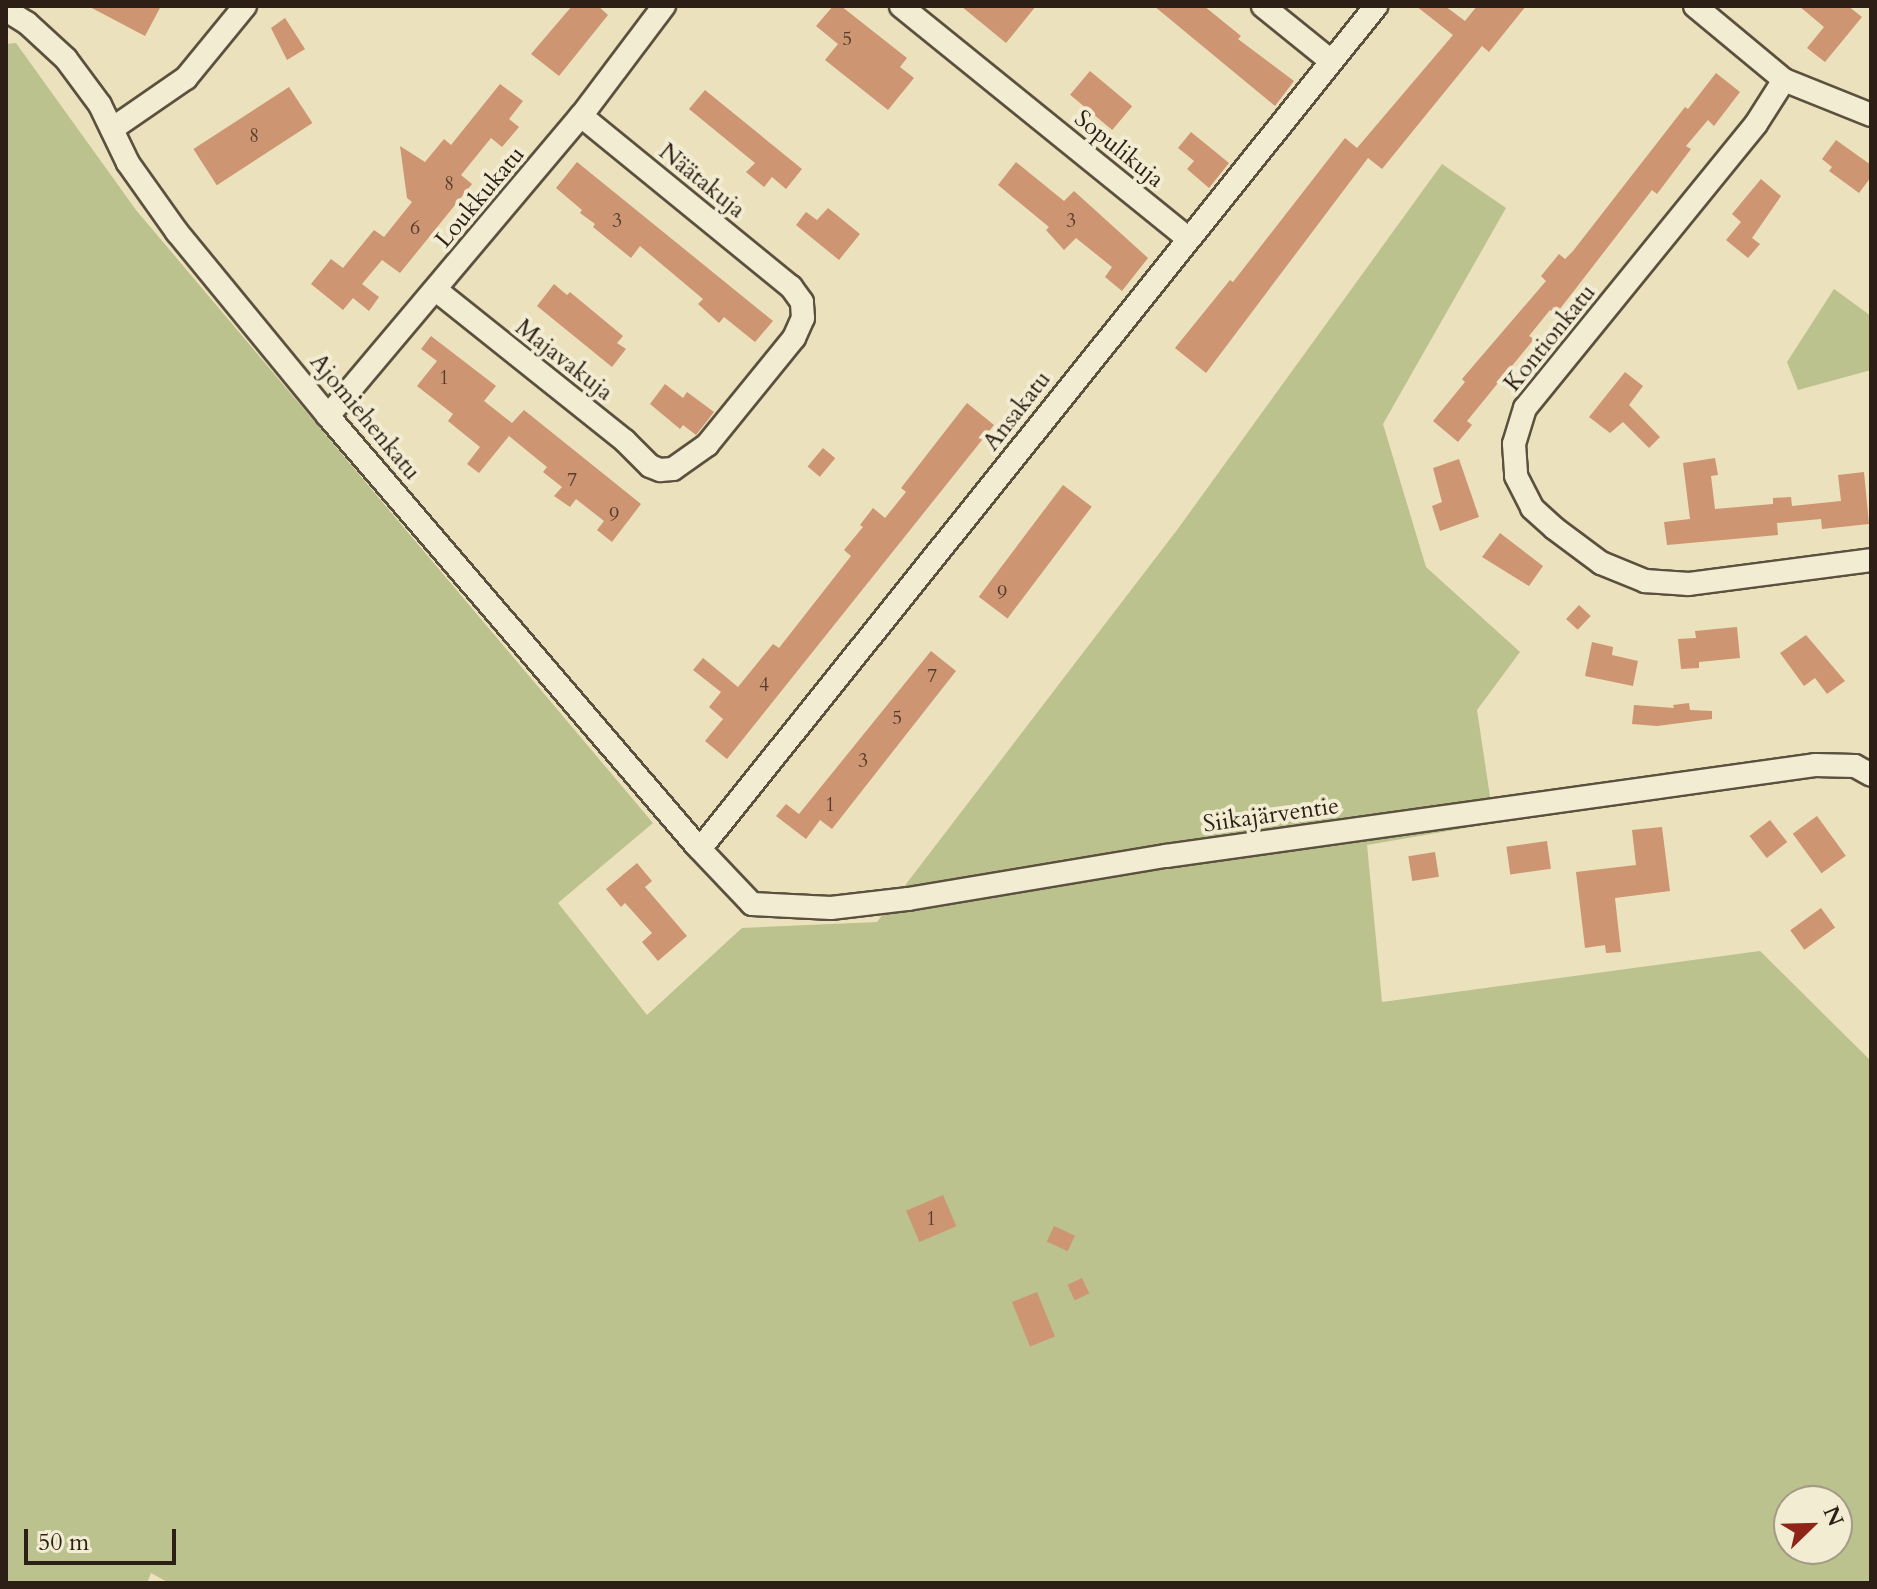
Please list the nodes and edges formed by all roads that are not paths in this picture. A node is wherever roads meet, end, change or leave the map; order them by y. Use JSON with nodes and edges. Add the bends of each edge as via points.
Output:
{"nodes":[{"id":1,"x":245,"y":6,"type":"edge"},
{"id":2,"x":664,"y":6,"type":"edge"},
{"id":3,"x":901,"y":6,"type":"edge"},
{"id":4,"x":1263,"y":6,"type":"edge"},
{"id":5,"x":1376,"y":6,"type":"edge"},
{"id":6,"x":1695,"y":6,"type":"edge"},
{"id":7,"x":6,"y":10,"type":"edge"},
{"id":8,"x":1331,"y":61,"type":"junction"},
{"id":9,"x":1784,"y":80,"type":"junction"},
{"id":10,"x":1871,"y":115,"type":"edge"},
{"id":11,"x":581,"y":116,"type":"junction"},
{"id":12,"x":112,"y":129,"type":"junction"},
{"id":13,"x":1188,"y":238,"type":"junction"},
{"id":14,"x":436,"y":290,"type":"junction"},
{"id":15,"x":328,"y":416,"type":"junction"},
{"id":16,"x":660,"y":470,"type":"joint"},
{"id":17,"x":1871,"y":560,"type":"edge"},
{"id":18,"x":1871,"y":775,"type":"edge"},
{"id":19,"x":700,"y":849,"type":"junction"}],
"edges":[{"from":1,"to":12,"type":"street","via":[[186,78]]},
{"from":2,"to":11,"type":"street","name":"Loukkukatu"},
{"from":3,"to":13,"type":"street","name":"Sopulikuja"},
{"from":4,"to":8,"type":"street"},
{"from":5,"to":8,"type":"street","name":"Ansakatu"},
{"from":6,"to":9,"type":"street"},
{"from":7,"to":12,"type":"street","name":"Ajomiehenkatu","via":[[66,59]]},
{"from":8,"to":13,"type":"street","name":"Ansakatu"},
{"from":9,"to":10,"type":"street"},
{"from":9,"to":17,"type":"street","name":"Kontionkatu","via":[[1756,124],[1525,408],[1514,444],[1516,476],[1532,508],[1554,528],[1601,563],[1645,581],[1689,584]]},
{"from":11,"to":14,"type":"street","name":"Loukkukatu"},
{"from":11,"to":16,"type":"street","name":"Näätakuja","via":[[791,287],[804,309],[794,338],[697,455]]},
{"from":12,"to":15,"type":"street","name":"Ajomiehenkatu","via":[[152,200]]},
{"from":13,"to":19,"type":"street","name":"Ansakatu"},
{"from":14,"to":15,"type":"street","name":"Loukkukatu"},
{"from":14,"to":16,"type":"street","name":"Majavakuja"},
{"from":15,"to":19,"type":"street","name":"Ajomiehenkatu"},
{"from":18,"to":19,"type":"street","name":"Siikajärventie","via":[[1845,765],[1800,767],[831,908],[752,904]]}]}
